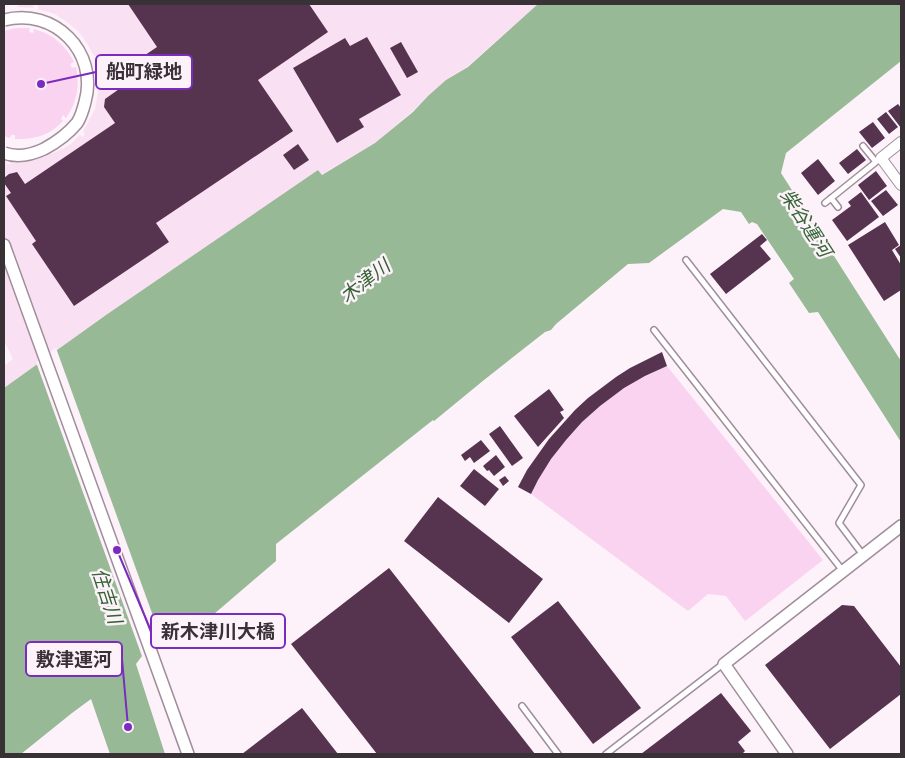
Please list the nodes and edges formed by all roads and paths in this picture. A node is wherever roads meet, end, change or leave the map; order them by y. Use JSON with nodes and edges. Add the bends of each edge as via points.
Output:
{"nodes":[{"id":1,"x":4,"y":18,"type":"edge"},
{"id":2,"x":901,"y":142,"type":"edge"},
{"id":3,"x":863,"y":146,"type":"dead end"},
{"id":4,"x":4,"y":151,"type":"edge"},
{"id":5,"x":879,"y":160,"type":"junction"},
{"id":6,"x":901,"y":185,"type":"edge"},
{"id":7,"x":831,"y":198,"type":"junction"},
{"id":8,"x":824,"y":203,"type":"dead end"},
{"id":9,"x":838,"y":207,"type":"dead end"},
{"id":10,"x":4,"y":245,"type":"edge"},
{"id":11,"x":686,"y":260,"type":"dead end"},
{"id":12,"x":654,"y":330,"type":"dead end"},
{"id":13,"x":901,"y":526,"type":"edge"},
{"id":14,"x":863,"y":556,"type":"junction"},
{"id":15,"x":843,"y":571,"type":"junction"},
{"id":16,"x":724,"y":664,"type":"junction"},
{"id":17,"x":522,"y":706,"type":"dead end"},
{"id":18,"x":188,"y":754,"type":"edge"},
{"id":19,"x":558,"y":754,"type":"edge"},
{"id":20,"x":606,"y":754,"type":"edge"},
{"id":21,"x":787,"y":754,"type":"edge"}],
"edges":[{"from":1,"to":4,"type":"street","bridge":true,"via":[[12,14],[38,15],[66,30],[81,51],[88,77],[82,108],[62,134],[35,149]]},
{"from":1,"to":4,"type":"street","bridge":true,"via":[[38,19],[66,34],[81,55],[88,81],[83,112],[62,138],[35,153],[17,156]]},
{"from":2,"to":5,"type":"street"},
{"from":3,"to":5,"type":"lane"},
{"from":5,"to":6,"type":"street"},
{"from":5,"to":7,"type":"lane"},
{"from":7,"to":8,"type":"lane"},
{"from":7,"to":9,"type":"lane"},
{"from":10,"to":18,"type":"street"},
{"from":11,"to":14,"type":"lane","via":[[861,485],[839,523]]},
{"from":12,"to":15,"type":"lane"},
{"from":13,"to":14,"type":"street"},
{"from":14,"to":15,"type":"street"},
{"from":15,"to":16,"type":"street"},
{"from":16,"to":20,"type":"lane"},
{"from":16,"to":21,"type":"street"},
{"from":17,"to":19,"type":"lane"}]}
